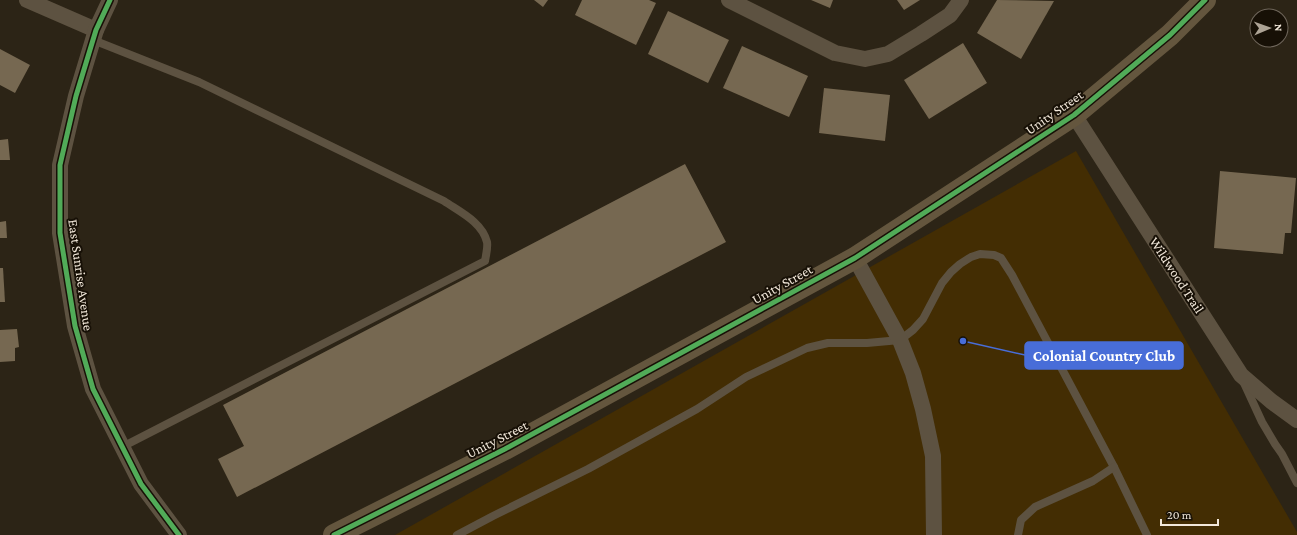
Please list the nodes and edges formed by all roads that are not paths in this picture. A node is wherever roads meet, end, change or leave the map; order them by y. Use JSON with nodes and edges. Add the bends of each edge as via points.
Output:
{"nodes":[{"id":1,"x":27,"y":0,"type":"edge"},
{"id":2,"x":110,"y":0,"type":"edge"},
{"id":3,"x":729,"y":0,"type":"edge"},
{"id":4,"x":962,"y":0,"type":"edge"},
{"id":5,"x":1205,"y":0,"type":"edge"},
{"id":6,"x":95,"y":35,"type":"junction"},
{"id":7,"x":1074,"y":115,"type":"junction"},
{"id":8,"x":855,"y":258,"type":"junction"},
{"id":9,"x":900,"y":340,"type":"junction"},
{"id":10,"x":1241,"y":375,"type":"junction"},
{"id":11,"x":1297,"y":420,"type":"edge"},
{"id":12,"x":122,"y":447,"type":"junction"},
{"id":13,"x":1114,"y":467,"type":"junction"},
{"id":14,"x":1297,"y":483,"type":"edge"},
{"id":15,"x":179,"y":535,"type":"edge"},
{"id":16,"x":334,"y":535,"type":"edge"},
{"id":17,"x":457,"y":535,"type":"edge"},
{"id":18,"x":934,"y":535,"type":"edge"},
{"id":19,"x":1018,"y":535,"type":"edge"},
{"id":20,"x":1147,"y":535,"type":"edge"}],
"edges":[{"from":1,"to":6,"type":"street"},
{"from":2,"to":6,"type":"street","name":"East Sunrise Avenue"},
{"from":3,"to":4,"type":"street","via":[[835,53],[865,59],[888,54],[921,34],[950,15]]},
{"from":5,"to":7,"type":"street","name":"Unity Street","via":[[1170,35]]},
{"from":6,"to":12,"type":"street","name":"East Sunrise Avenue","via":[[76,96],[60,165],[60,233],[77,333],[93,389]]},
{"from":6,"to":12,"type":"lane","via":[[199,82],[444,201],[475,222],[483,231],[487,243],[485,261]]},
{"from":7,"to":8,"type":"street","name":"Unity Street"},
{"from":7,"to":10,"type":"street","name":"Wildwood Trail"},
{"from":8,"to":9,"type":"street"},
{"from":8,"to":16,"type":"street","name":"Unity Street","via":[[505,449]]},
{"from":9,"to":13,"type":"lane","via":[[923,319],[942,283],[960,264],[980,254],[1001,258]]},
{"from":9,"to":17,"type":"lane","via":[[828,343],[807,348],[746,377],[697,409],[588,469]]},
{"from":9,"to":18,"type":"street","via":[[924,409],[933,456]]},
{"from":10,"to":11,"type":"street","name":"Wildwood Trail"},
{"from":10,"to":14,"type":"lane","via":[[1262,422]]},
{"from":12,"to":15,"type":"street","name":"East Sunrise Avenue","via":[[141,484]]},
{"from":13,"to":19,"type":"lane","via":[[1093,481],[1035,507],[1021,520]]},
{"from":13,"to":20,"type":"lane"}]}
